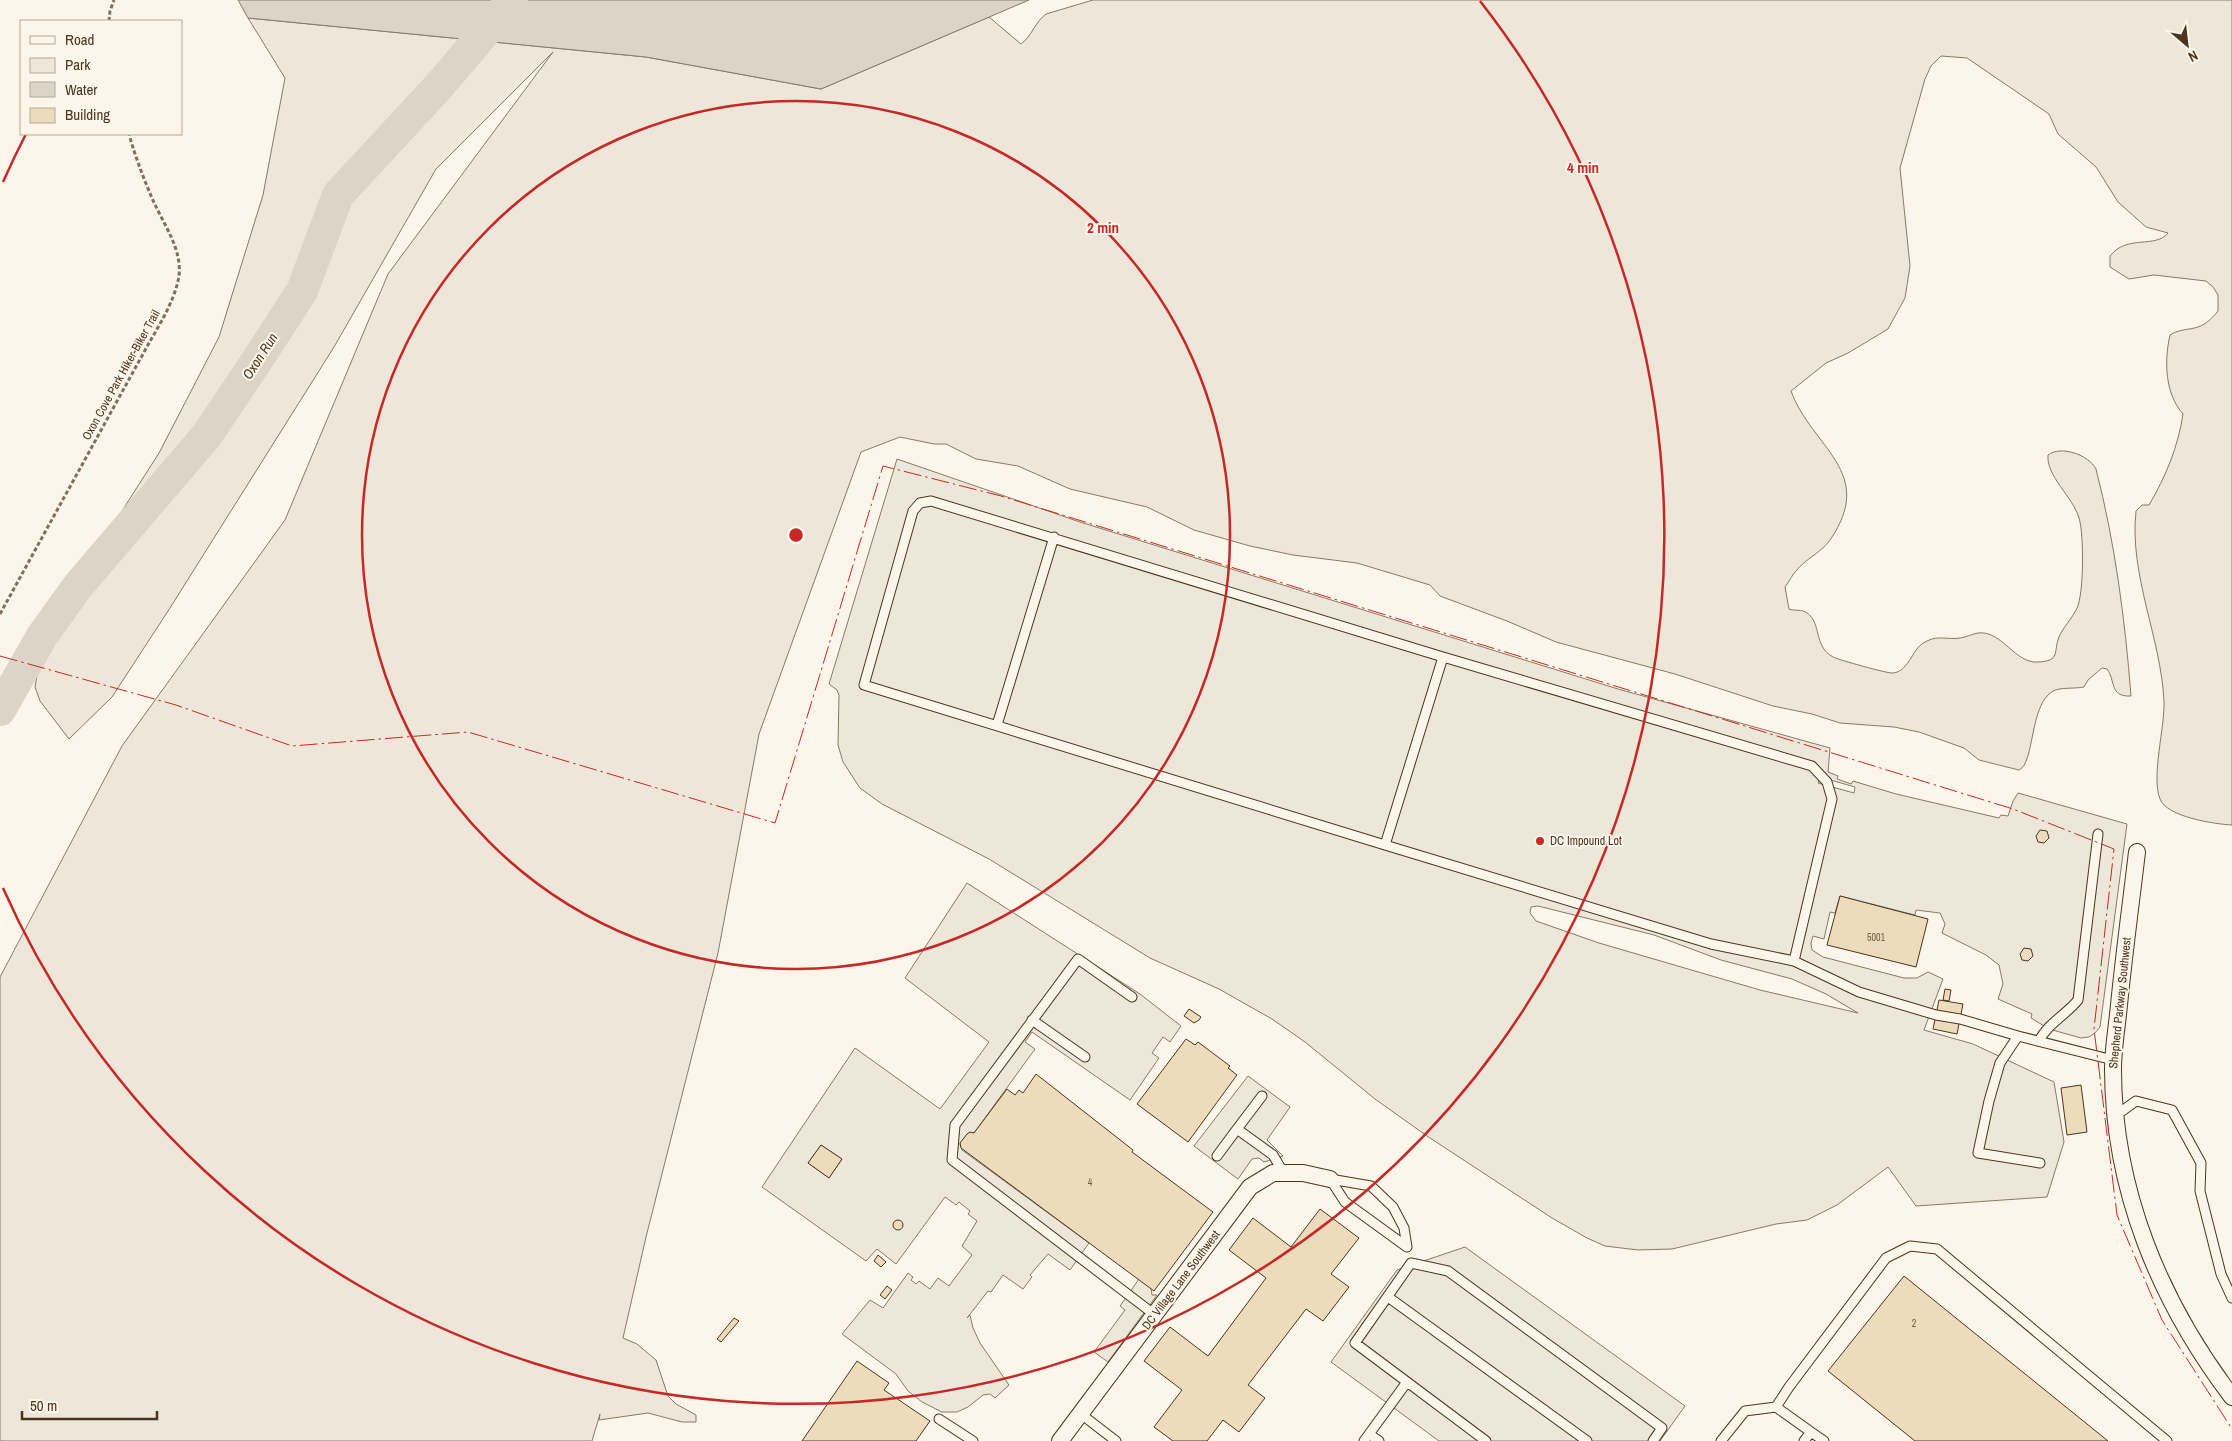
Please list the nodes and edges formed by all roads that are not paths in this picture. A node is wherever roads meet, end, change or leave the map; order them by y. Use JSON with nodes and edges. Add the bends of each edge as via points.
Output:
{"nodes":[{"id":1,"x":1054,"y":537,"type":"junction"},
{"id":2,"x":1442,"y":657,"type":"junction"},
{"id":3,"x":998,"y":726,"type":"junction"},
{"id":4,"x":2098,"y":834,"type":"dead end"},
{"id":5,"x":1385,"y":845,"type":"junction"},
{"id":6,"x":2137,"y":852,"type":"dead end"},
{"id":7,"x":1794,"y":961,"type":"junction"},
{"id":8,"x":1132,"y":997,"type":"dead end"},
{"id":9,"x":1032,"y":1020,"type":"junction"},
{"id":10,"x":2018,"y":1036,"type":"junction"},
{"id":11,"x":2039,"y":1040,"type":"junction"},
{"id":12,"x":1085,"y":1057,"type":"dead end"},
{"id":13,"x":2113,"y":1060,"type":"junction"},
{"id":14,"x":1262,"y":1096,"type":"dead end"},
{"id":15,"x":2115,"y":1116,"type":"junction"},
{"id":16,"x":1237,"y":1128,"type":"junction"},
{"id":17,"x":1217,"y":1156,"type":"dead end"},
{"id":18,"x":2040,"y":1163,"type":"dead end"},
{"id":19,"x":1283,"y":1172,"type":"junction"},
{"id":20,"x":1330,"y":1179,"type":"junction"},
{"id":21,"x":1407,"y":1247,"type":"junction"},
{"id":22,"x":1412,"y":1263,"type":"junction"},
{"id":23,"x":1388,"y":1297,"type":"junction"},
{"id":24,"x":2232,"y":1298,"type":"edge"},
{"id":25,"x":1155,"y":1315,"type":"junction"},
{"id":26,"x":1407,"y":1382,"type":"junction"},
{"id":27,"x":2232,"y":1397,"type":"edge"},
{"id":28,"x":1776,"y":1407,"type":"junction"},
{"id":29,"x":1081,"y":1414,"type":"junction"},
{"id":30,"x":939,"y":1419,"type":"dead end"},
{"id":31,"x":1811,"y":1432,"type":"junction"},
{"id":32,"x":1366,"y":1437,"type":"edge"},
{"id":33,"x":972,"y":1441,"type":"edge"},
{"id":34,"x":1060,"y":1441,"type":"edge"},
{"id":35,"x":1116,"y":1441,"type":"edge"},
{"id":36,"x":1379,"y":1441,"type":"edge"},
{"id":37,"x":1486,"y":1441,"type":"edge"},
{"id":38,"x":1587,"y":1441,"type":"edge"},
{"id":39,"x":1653,"y":1441,"type":"edge"},
{"id":40,"x":1722,"y":1441,"type":"edge"},
{"id":41,"x":1804,"y":1441,"type":"edge"},
{"id":42,"x":1824,"y":1441,"type":"edge"},
{"id":43,"x":2167,"y":1441,"type":"edge"}],
"edges":[{"from":1,"to":2,"type":"lane"},
{"from":1,"to":3,"type":"lane"},
{"from":1,"to":3,"type":"lane","via":[[932,500],[920,503],[913,511],[864,685]]},
{"from":2,"to":5,"type":"lane"},
{"from":2,"to":7,"type":"lane","via":[[1812,766],[1827,782],[1832,799]]},
{"from":3,"to":5,"type":"lane"},
{"from":4,"to":11,"type":"lane","via":[[2078,1000],[2043,1032]]},
{"from":5,"to":7,"type":"lane","via":[[1711,944]]},
{"from":6,"to":13,"type":"street","name":"Shepherd Parkway Southwest"},
{"from":7,"to":10,"type":"lane","via":[[1859,992]]},
{"from":8,"to":9,"type":"lane","via":[[1078,958]]},
{"from":9,"to":12,"type":"lane"},
{"from":9,"to":25,"type":"lane","via":[[955,1125],[952,1160]]},
{"from":10,"to":11,"type":"lane"},
{"from":10,"to":18,"type":"lane","via":[[2000,1063],[1978,1153]]},
{"from":11,"to":13,"type":"lane"},
{"from":13,"to":15,"type":"street","name":"Shepherd Parkway Southwest"},
{"from":14,"to":16,"type":"lane"},
{"from":15,"to":24,"type":"lane","via":[[2136,1101],[2172,1110],[2201,1163],[2200,1191],[2220,1274]]},
{"from":15,"to":27,"type":"street","name":"Shepherd Parkway Southwest","via":[[2130,1198],[2151,1258],[2174,1307]]},
{"from":16,"to":17,"type":"lane"},
{"from":16,"to":19,"type":"lane","via":[[1273,1156]]},
{"from":19,"to":20,"type":"street","name":"DC Village Lane Southwest","via":[[1303,1172]]},
{"from":19,"to":25,"type":"street","name":"DC Village Lane Southwest","via":[[1273,1172],[1250,1187]]},
{"from":20,"to":21,"type":"lane","via":[[1346,1202]]},
{"from":20,"to":21,"type":"lane","via":[[1371,1186],[1393,1207],[1404,1228]]},
{"from":21,"to":22,"type":"lane"},
{"from":22,"to":23,"type":"lane"},
{"from":22,"to":39,"type":"lane","via":[[1448,1271],[1654,1422],[1662,1428]]},
{"from":23,"to":26,"type":"lane","via":[[1355,1343]]},
{"from":23,"to":38,"type":"lane"},
{"from":25,"to":29,"type":"street","name":"DC Village Lane Southwest"},
{"from":26,"to":32,"type":"lane"},
{"from":26,"to":37,"type":"lane"},
{"from":28,"to":31,"type":"lane"},
{"from":28,"to":40,"type":"lane","via":[[1745,1411]]},
{"from":28,"to":43,"type":"lane","via":[[1886,1258],[1910,1246],[1937,1249]]},
{"from":29,"to":34,"type":"street","name":"DC Village Lane Southwest"},
{"from":29,"to":35,"type":"lane"},
{"from":30,"to":33,"type":"lane"},
{"from":31,"to":41,"type":"lane"},
{"from":31,"to":42,"type":"lane"},
{"from":32,"to":36,"type":"lane"}]}
